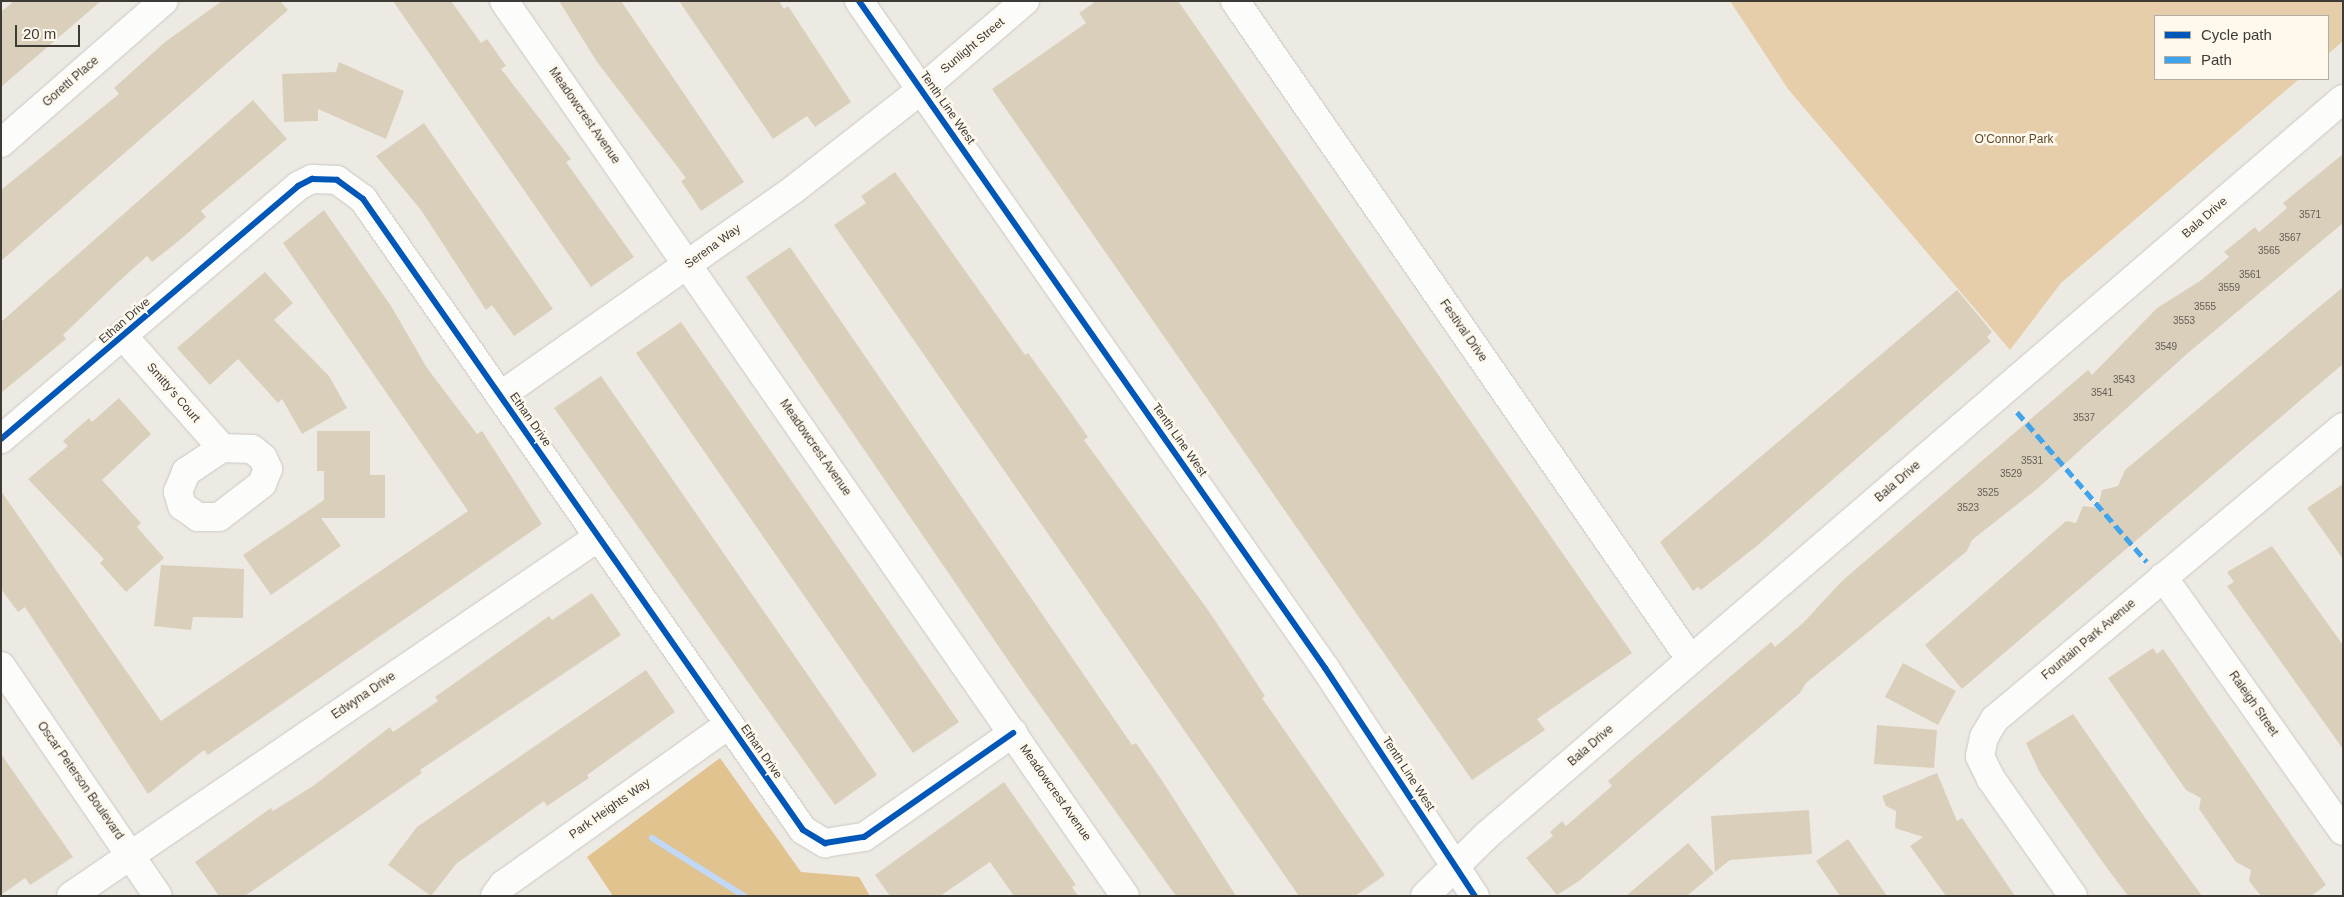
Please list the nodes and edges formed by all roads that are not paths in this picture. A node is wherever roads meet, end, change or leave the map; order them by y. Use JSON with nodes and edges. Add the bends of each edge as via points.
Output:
{"nodes":[{"id":1,"x":164,"y":1,"type":"edge"},
{"id":2,"x":504,"y":1,"type":"edge"},
{"id":3,"x":859,"y":1,"type":"edge"},
{"id":4,"x":1025,"y":1,"type":"edge"},
{"id":5,"x":1235,"y":1,"type":"edge"},
{"id":6,"x":922,"y":90,"type":"junction"},
{"id":7,"x":2343,"y":99,"type":"edge"},
{"id":8,"x":1,"y":143,"type":"edge"},
{"id":9,"x":688,"y":265,"type":"junction"},
{"id":10,"x":124,"y":337,"type":"junction"},
{"id":11,"x":500,"y":396,"type":"junction"},
{"id":12,"x":2343,"y":427,"type":"edge"},
{"id":13,"x":1,"y":439,"type":"edge"},
{"id":14,"x":222,"y":448,"type":"dead end"},
{"id":15,"x":597,"y":538,"type":"junction"},
{"id":16,"x":2164,"y":577,"type":"junction"},
{"id":17,"x":1691,"y":660,"type":"junction"},
{"id":18,"x":1,"y":666,"type":"edge"},
{"id":19,"x":728,"y":726,"type":"junction"},
{"id":20,"x":1013,"y":733,"type":"junction"},
{"id":21,"x":2343,"y":831,"type":"edge"},
{"id":22,"x":131,"y":854,"type":"junction"},
{"id":23,"x":1455,"y":867,"type":"junction"},
{"id":24,"x":71,"y":896,"type":"edge"},
{"id":25,"x":158,"y":896,"type":"edge"},
{"id":26,"x":495,"y":896,"type":"edge"},
{"id":27,"x":1125,"y":896,"type":"edge"},
{"id":28,"x":1425,"y":896,"type":"edge"},
{"id":29,"x":1475,"y":896,"type":"edge"},
{"id":30,"x":2073,"y":896,"type":"edge"}],
"edges":[{"from":1,"to":8,"type":"street","name":"Goretti Place"},
{"from":2,"to":9,"type":"street","name":"Meadowcrest Avenue"},
{"from":3,"to":6,"type":"street","name":"Tenth Line West"},
{"from":4,"to":6,"type":"street","name":"Sunlight Street"},
{"from":5,"to":17,"type":"street","name":"Festival Drive"},
{"from":6,"to":9,"type":"street","name":"Serena Way"},
{"from":6,"to":23,"type":"street","name":"Tenth Line West","via":[[1325,668]]},
{"from":7,"to":17,"type":"street","name":"Bala Drive"},
{"from":9,"to":11,"type":"street","name":"Serena Way"},
{"from":9,"to":20,"type":"street","name":"Meadowcrest Avenue"},
{"from":10,"to":11,"type":"street","name":"Ethan Drive","via":[[298,186],[324,178],[348,185],[364,199]]},
{"from":10,"to":13,"type":"street","name":"Ethan Drive"},
{"from":10,"to":14,"type":"street","name":"Smitty's Court"},
{"from":11,"to":15,"type":"street","name":"Ethan Drive"},
{"from":12,"to":16,"type":"street","name":"Fountain Park Avenue"},
{"from":15,"to":19,"type":"street","name":"Ethan Drive"},
{"from":15,"to":22,"type":"street","name":"Edwyna Drive"},
{"from":16,"to":21,"type":"street","name":"Raleigh Street"},
{"from":16,"to":30,"type":"street","name":"Fountain Park Avenue","via":[[1995,719],[1984,736],[1980,756],[1991,779]]},
{"from":17,"to":23,"type":"street","name":"Bala Drive"},
{"from":18,"to":22,"type":"street","name":"Oscar Peterson Boulevard"},
{"from":19,"to":20,"type":"street","name":"Ethan Drive","via":[[803,830],[814,839],[838,844],[864,837]]},
{"from":19,"to":26,"type":"street","name":"Park Heights Way","via":[[503,885]]},
{"from":20,"to":27,"type":"street","name":"Meadowcrest Avenue"},
{"from":22,"to":24,"type":"street","name":"Edwyna Drive"},
{"from":22,"to":25,"type":"street","name":"Oscar Peterson Boulevard"},
{"from":23,"to":28,"type":"street"},
{"from":23,"to":29,"type":"street","name":"Tenth Line West"}]}
